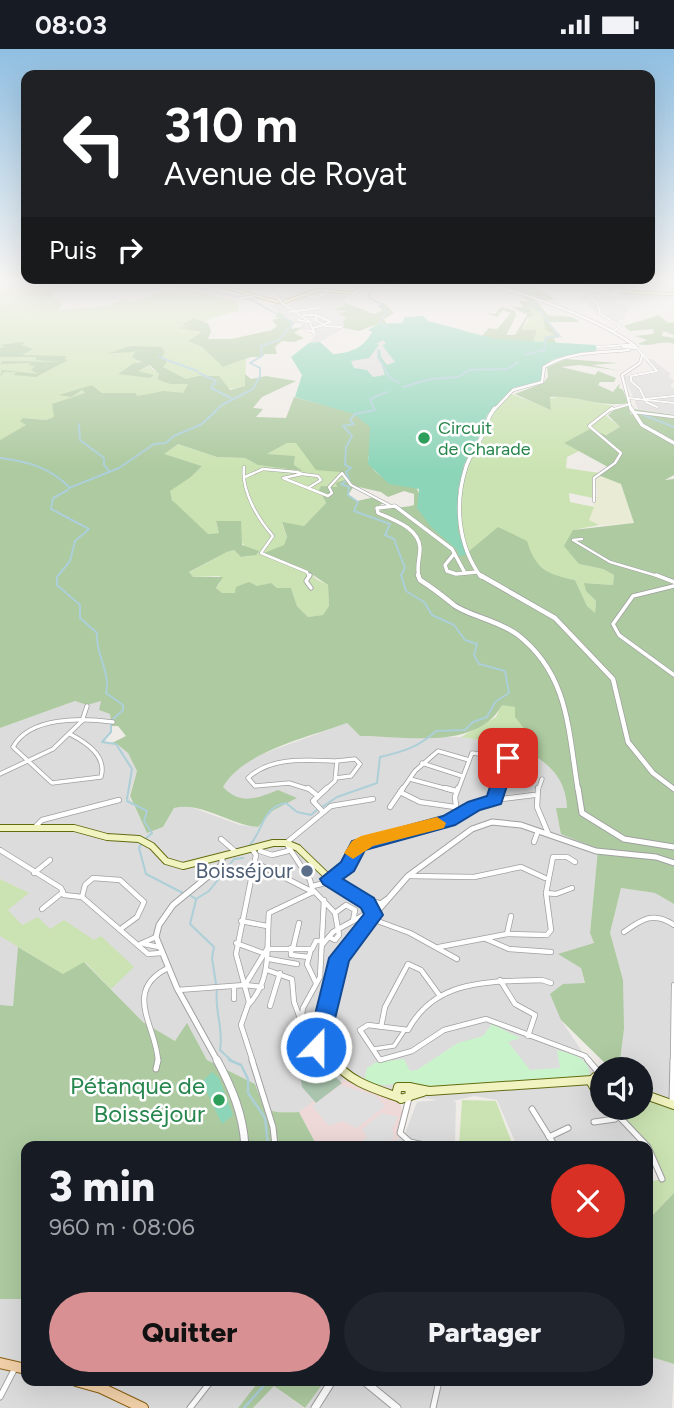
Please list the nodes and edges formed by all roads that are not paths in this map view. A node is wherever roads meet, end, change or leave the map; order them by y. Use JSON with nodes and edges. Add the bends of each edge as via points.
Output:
{"nodes":[{"id":1,"x":626,"y":342,"type":"edge"},
{"id":2,"x":630,"y":342,"type":"edge"},
{"id":3,"x":624,"y":346,"type":"junction"},
{"id":4,"x":597,"y":347,"type":"dead end"},
{"id":5,"x":635,"y":348,"type":"junction"},
{"id":6,"x":630,"y":350,"type":"junction"},
{"id":7,"x":613,"y":353,"type":"junction"},
{"id":8,"x":642,"y":356,"type":"junction"},
{"id":9,"x":674,"y":396,"type":"edge"},
{"id":10,"x":628,"y":398,"type":"junction"},
{"id":11,"x":646,"y":402,"type":"junction"},
{"id":12,"x":674,"y":403,"type":"edge"},
{"id":13,"x":630,"y":404,"type":"junction"},
{"id":14,"x":638,"y":405,"type":"dead end"},
{"id":15,"x":657,"y":407,"type":"dead end"},
{"id":16,"x":632,"y":411,"type":"junction"},
{"id":17,"x":674,"y":417,"type":"edge"},
{"id":18,"x":674,"y":443,"type":"edge"},
{"id":19,"x":244,"y":467,"type":"dead end"},
{"id":20,"x":302,"y":474,"type":"junction"},
{"id":21,"x":311,"y":476,"type":"junction"},
{"id":22,"x":245,"y":477,"type":"junction"},
{"id":23,"x":309,"y":486,"type":"junction"},
{"id":24,"x":594,"y":501,"type":"dead end"},
{"id":25,"x":389,"y":505,"type":"junction"},
{"id":26,"x":582,"y":539,"type":"dead end"},
{"id":27,"x":455,"y":553,"type":"junction"},
{"id":28,"x":477,"y":572,"type":"junction"},
{"id":29,"x":465,"y":573,"type":"junction"},
{"id":30,"x":674,"y":584,"type":"edge"},
{"id":31,"x":311,"y":588,"type":"dead end"},
{"id":32,"x":674,"y":675,"type":"edge"},
{"id":33,"x":87,"y":706,"type":"dead end"},
{"id":34,"x":82,"y":721,"type":"junction"},
{"id":35,"x":113,"y":722,"type":"dead end"},
{"id":36,"x":70,"y":734,"type":"junction"},
{"id":37,"x":469,"y":760,"type":"junction"},
{"id":38,"x":27,"y":761,"type":"junction"},
{"id":39,"x":337,"y":761,"type":"junction"},
{"id":40,"x":422,"y":763,"type":"junction"},
{"id":41,"x":0,"y":774,"type":"edge"},
{"id":42,"x":462,"y":776,"type":"junction"},
{"id":43,"x":336,"y":778,"type":"junction"},
{"id":44,"x":410,"y":779,"type":"junction"},
{"id":45,"x":542,"y":779,"type":"dead end"},
{"id":46,"x":674,"y":789,"type":"edge"},
{"id":47,"x":456,"y":791,"type":"junction"},
{"id":48,"x":400,"y":792,"type":"junction"},
{"id":49,"x":534,"y":795,"type":"junction"},
{"id":50,"x":318,"y":796,"type":"junction"},
{"id":51,"x":373,"y":799,"type":"dead end"},
{"id":52,"x":119,"y":800,"type":"dead end"},
{"id":53,"x":495,"y":800,"type":"junction"},
{"id":54,"x":390,"y":807,"type":"dead end"},
{"id":55,"x":455,"y":807,"type":"junction"},
{"id":56,"x":320,"y":810,"type":"junction"},
{"id":57,"x":457,"y":816,"type":"junction"},
{"id":58,"x":0,"y":827,"type":"edge"},
{"id":59,"x":34,"y":828,"type":"junction"},
{"id":60,"x":538,"y":831,"type":"junction"},
{"id":61,"x":547,"y":835,"type":"junction"},
{"id":62,"x":221,"y":839,"type":"dead end"},
{"id":63,"x":534,"y":842,"type":"dead end"},
{"id":64,"x":286,"y":843,"type":"junction"},
{"id":65,"x":674,"y":847,"type":"edge"},
{"id":66,"x":0,"y":851,"type":"edge"},
{"id":67,"x":288,"y":851,"type":"junction"},
{"id":68,"x":236,"y":852,"type":"junction"},
{"id":69,"x":254,"y":854,"type":"junction"},
{"id":70,"x":221,"y":857,"type":"junction"},
{"id":71,"x":50,"y":860,"type":"dead end"},
{"id":72,"x":575,"y":862,"type":"dead end"},
{"id":73,"x":674,"y":863,"type":"edge"},
{"id":74,"x":34,"y":873,"type":"junction"},
{"id":75,"x":408,"y":876,"type":"junction"},
{"id":76,"x":546,"y":879,"type":"junction"},
{"id":77,"x":327,"y":881,"type":"junction"},
{"id":78,"x":572,"y":888,"type":"dead end"},
{"id":79,"x":313,"y":890,"type":"junction"},
{"id":80,"x":63,"y":892,"type":"junction"},
{"id":81,"x":546,"y":893,"type":"junction"},
{"id":82,"x":392,"y":895,"type":"junction"},
{"id":83,"x":82,"y":897,"type":"junction"},
{"id":84,"x":324,"y":899,"type":"junction"},
{"id":85,"x":42,"y":909,"type":"dead end"},
{"id":86,"x":374,"y":912,"type":"junction"},
{"id":87,"x":335,"y":913,"type":"junction"},
{"id":88,"x":511,"y":916,"type":"dead end"},
{"id":89,"x":241,"y":921,"type":"junction"},
{"id":90,"x":353,"y":921,"type":"junction"},
{"id":91,"x":299,"y":923,"type":"dead end"},
{"id":92,"x":674,"y":925,"type":"edge"},
{"id":93,"x":267,"y":926,"type":"junction"},
{"id":94,"x":122,"y":928,"type":"junction"},
{"id":95,"x":339,"y":929,"type":"junction"},
{"id":96,"x":624,"y":932,"type":"dead end"},
{"id":97,"x":507,"y":934,"type":"junction"},
{"id":98,"x":156,"y":937,"type":"junction"},
{"id":99,"x":486,"y":940,"type":"junction"},
{"id":100,"x":236,"y":943,"type":"junction"},
{"id":101,"x":321,"y":943,"type":"junction"},
{"id":102,"x":140,"y":944,"type":"junction"},
{"id":103,"x":439,"y":947,"type":"junction"},
{"id":104,"x":292,"y":948,"type":"junction"},
{"id":105,"x":312,"y":949,"type":"junction"},
{"id":106,"x":160,"y":950,"type":"junction"},
{"id":107,"x":265,"y":951,"type":"junction"},
{"id":108,"x":551,"y":952,"type":"dead end"},
{"id":109,"x":309,"y":957,"type":"junction"},
{"id":110,"x":269,"y":959,"type":"junction"},
{"id":111,"x":457,"y":959,"type":"dead end"},
{"id":112,"x":297,"y":964,"type":"dead end"},
{"id":113,"x":168,"y":968,"type":"junction"},
{"id":114,"x":267,"y":970,"type":"junction"},
{"id":115,"x":280,"y":973,"type":"junction"},
{"id":116,"x":500,"y":980,"type":"junction"},
{"id":117,"x":316,"y":983,"type":"junction"},
{"id":118,"x":551,"y":983,"type":"dead end"},
{"id":119,"x":245,"y":985,"type":"junction"},
{"id":120,"x":674,"y":985,"type":"edge"},
{"id":121,"x":234,"y":986,"type":"junction"},
{"id":122,"x":262,"y":987,"type":"junction"},
{"id":123,"x":178,"y":990,"type":"junction"},
{"id":124,"x":440,"y":996,"type":"junction"},
{"id":125,"x":234,"y":999,"type":"dead end"},
{"id":126,"x":249,"y":1004,"type":"junction"},
{"id":127,"x":270,"y":1006,"type":"dead end"},
{"id":128,"x":301,"y":1021,"type":"junction"},
{"id":129,"x":381,"y":1027,"type":"junction"},
{"id":130,"x":404,"y":1031,"type":"junction"},
{"id":131,"x":528,"y":1036,"type":"junction"},
{"id":132,"x":394,"y":1046,"type":"junction"},
{"id":133,"x":374,"y":1049,"type":"junction"},
{"id":134,"x":327,"y":1051,"type":"junction"},
{"id":135,"x":402,"y":1055,"type":"junction"},
{"id":136,"x":292,"y":1059,"type":"dead end"},
{"id":137,"x":590,"y":1060,"type":"edge"},
{"id":138,"x":156,"y":1069,"type":"dead end"},
{"id":139,"x":590,"y":1082,"type":"edge"},
{"id":140,"x":398,"y":1087,"type":"junction"},
{"id":141,"x":409,"y":1087,"type":"junction"},
{"id":142,"x":379,"y":1091,"type":"junction"},
{"id":143,"x":429,"y":1091,"type":"junction"},
{"id":144,"x":398,"y":1097,"type":"junction"},
{"id":145,"x":409,"y":1098,"type":"junction"},
{"id":146,"x":653,"y":1098,"type":"edge"},
{"id":147,"x":673,"y":1105,"type":"edge"},
{"id":148,"x":532,"y":1109,"type":"dead end"},
{"id":149,"x":403,"y":1116,"type":"junction"},
{"id":150,"x":608,"y":1120,"type":"edge"},
{"id":151,"x":624,"y":1120,"type":"edge"},
{"id":152,"x":594,"y":1122,"type":"dead end"},
{"id":153,"x":568,"y":1128,"type":"dead end"},
{"id":154,"x":549,"y":1137,"type":"junction"},
{"id":155,"x":245,"y":1141,"type":"edge"},
{"id":156,"x":274,"y":1141,"type":"edge"},
{"id":157,"x":408,"y":1141,"type":"edge"},
{"id":158,"x":552,"y":1141,"type":"edge"},
{"id":159,"x":642,"y":1141,"type":"edge"},
{"id":160,"x":653,"y":1159,"type":"edge"},
{"id":161,"x":662,"y":1179,"type":"dead end"},
{"id":162,"x":0,"y":1363,"type":"edge"},
{"id":163,"x":21,"y":1367,"type":"edge"},
{"id":164,"x":94,"y":1386,"type":"edge"},
{"id":165,"x":207,"y":1386,"type":"edge"},
{"id":166,"x":329,"y":1386,"type":"edge"},
{"id":167,"x":370,"y":1386,"type":"edge"},
{"id":168,"x":438,"y":1386,"type":"edge"},
{"id":169,"x":0,"y":1397,"type":"edge"},
{"id":170,"x":393,"y":1406,"type":"edge"},
{"id":171,"x":143,"y":1408,"type":"edge"},
{"id":172,"x":190,"y":1408,"type":"edge"},
{"id":173,"x":315,"y":1408,"type":"edge"},
{"id":174,"x":433,"y":1408,"type":"edge"}],
"edges":[{"from":1,"to":3,"type":"street"},
{"from":2,"to":5,"type":"street"},
{"from":3,"to":4,"type":"street"},
{"from":3,"to":5,"type":"street"},
{"from":3,"to":6,"type":"street"},
{"from":3,"to":7,"type":"street"},
{"from":5,"to":6,"type":"street"},
{"from":5,"to":8,"type":"street"},
{"from":5,"to":11,"type":"street","via":[[657,371],[631,376]]},
{"from":6,"to":7,"type":"street"},
{"from":6,"to":8,"type":"street"},
{"from":7,"to":28,"type":"street","via":[[548,363],[543,381],[514,389],[487,417],[460,492],[460,534]]},
{"from":8,"to":10,"type":"street","via":[[640,363],[622,373]]},
{"from":9,"to":11,"type":"street"},
{"from":10,"to":11,"type":"street"},
{"from":10,"to":13,"type":"street"},
{"from":11,"to":12,"type":"street"},
{"from":11,"to":14,"type":"street"},
{"from":11,"to":15,"type":"street"},
{"from":13,"to":16,"type":"street"},
{"from":13,"to":24,"type":"street","via":[[614,407],[589,426],[621,453],[594,478]]},
{"from":16,"to":17,"type":"street"},
{"from":16,"to":18,"type":"street","via":[[638,425]]},
{"from":19,"to":22,"type":"street"},
{"from":20,"to":21,"type":"street"},
{"from":20,"to":22,"type":"street","via":[[270,469]]},
{"from":20,"to":23,"type":"street","via":[[283,478]]},
{"from":21,"to":23,"type":"street","via":[[306,480]]},
{"from":21,"to":23,"type":"street","via":[[320,478]]},
{"from":22,"to":31,"type":"street","via":[[258,519],[273,536],[261,553],[307,572]]},
{"from":23,"to":25,"type":"street","via":[[330,495],[329,487],[338,474],[344,474],[347,481]]},
{"from":25,"to":27,"type":"street"},
{"from":25,"to":65,"type":"street","via":[[376,510],[415,536],[420,549],[419,579],[455,606],[484,615],[517,634],[550,667],[563,696],[582,813],[624,839]]},
{"from":26,"to":30,"type":"street","via":[[573,540],[601,561],[640,569]]},
{"from":27,"to":29,"type":"street"},
{"from":27,"to":29,"type":"street","via":[[446,569]]},
{"from":28,"to":29,"type":"street"},
{"from":28,"to":46,"type":"street","via":[[493,586],[552,616],[577,639],[615,683],[632,748]]},
{"from":30,"to":32,"type":"street","via":[[631,598],[613,624],[619,635]]},
{"from":33,"to":34,"type":"street"},
{"from":34,"to":35,"type":"street"},
{"from":34,"to":36,"type":"street"},
{"from":34,"to":38,"type":"street","via":[[54,721],[15,741],[13,747]]},
{"from":36,"to":38,"type":"street","via":[[53,749]]},
{"from":36,"to":38,"type":"street","via":[[95,751],[104,771],[101,776],[52,783]]},
{"from":37,"to":40,"type":"street","via":[[439,750]]},
{"from":37,"to":42,"type":"street"},
{"from":37,"to":53,"type":"street","via":[[473,753],[508,758]]},
{"from":38,"to":41,"type":"street"},
{"from":39,"to":43,"type":"street"},
{"from":39,"to":43,"type":"street","via":[[355,759],[360,764],[351,776]]},
{"from":39,"to":50,"type":"street","via":[[295,759],[253,772],[248,778],[255,786],[290,782],[311,788]]},
{"from":40,"to":42,"type":"street"},
{"from":40,"to":44,"type":"street"},
{"from":42,"to":47,"type":"street"},
{"from":43,"to":50,"type":"street"},
{"from":44,"to":47,"type":"street"},
{"from":44,"to":48,"type":"street"},
{"from":45,"to":49,"type":"street"},
{"from":47,"to":55,"type":"street"},
{"from":48,"to":54,"type":"street"},
{"from":48,"to":55,"type":"street","via":[[420,802]]},
{"from":49,"to":53,"type":"street"},
{"from":49,"to":61,"type":"street"},
{"from":50,"to":56,"type":"street","via":[[313,801]]},
{"from":51,"to":56,"type":"street"},
{"from":52,"to":59,"type":"street","via":[[42,820]]},
{"from":53,"to":57,"type":"street"},
{"from":55,"to":57,"type":"street"},
{"from":56,"to":64,"type":"street"},
{"from":57,"to":77,"type":"street","via":[[358,845],[347,866]]},
{"from":58,"to":59,"type":"main road"},
{"from":59,"to":70,"type":"main road","via":[[74,828],[139,839],[175,865]]},
{"from":60,"to":61,"type":"street"},
{"from":60,"to":63,"type":"street"},
{"from":60,"to":75,"type":"street","via":[[511,823],[485,824]]},
{"from":61,"to":73,"type":"street","via":[[596,851]]},
{"from":62,"to":68,"type":"street"},
{"from":64,"to":67,"type":"street"},
{"from":64,"to":69,"type":"main road","via":[[266,845]]},
{"from":64,"to":77,"type":"main road","via":[[298,848]]},
{"from":66,"to":74,"type":"street"},
{"from":67,"to":69,"type":"street"},
{"from":67,"to":79,"type":"street"},
{"from":68,"to":69,"type":"main road"},
{"from":68,"to":70,"type":"main road"},
{"from":69,"to":70,"type":"main road"},
{"from":69,"to":79,"type":"street"},
{"from":69,"to":89,"type":"street"},
{"from":70,"to":98,"type":"street","via":[[217,869],[163,915]]},
{"from":71,"to":74,"type":"street"},
{"from":72,"to":76,"type":"street","via":[[557,855]]},
{"from":74,"to":80,"type":"street"},
{"from":75,"to":76,"type":"street","via":[[474,877],[521,867]]},
{"from":75,"to":82,"type":"street"},
{"from":76,"to":81,"type":"street"},
{"from":77,"to":79,"type":"street"},
{"from":77,"to":86,"type":"main road","via":[[365,901]]},
{"from":78,"to":81,"type":"street"},
{"from":79,"to":84,"type":"street"},
{"from":79,"to":93,"type":"street","via":[[274,908]]},
{"from":80,"to":83,"type":"street","via":[[68,897]]},
{"from":80,"to":85,"type":"street"},
{"from":81,"to":97,"type":"street","via":[[545,915],[551,930],[547,935]]},
{"from":82,"to":86,"type":"street"},
{"from":82,"to":86,"type":"street"},
{"from":83,"to":94,"type":"street"},
{"from":83,"to":94,"type":"street","via":[[85,885],[93,879],[120,880],[144,902],[136,917]]},
{"from":84,"to":87,"type":"street"},
{"from":84,"to":101,"type":"street"},
{"from":86,"to":90,"type":"street"},
{"from":86,"to":103,"type":"street"},
{"from":86,"to":134,"type":"main road","via":[[339,958],[323,1023]]},
{"from":87,"to":90,"type":"street","via":[[346,905],[355,911]]},
{"from":87,"to":95,"type":"street"},
{"from":88,"to":97,"type":"street"},
{"from":89,"to":93,"type":"street"},
{"from":89,"to":100,"type":"street"},
{"from":90,"to":95,"type":"street"},
{"from":91,"to":104,"type":"street"},
{"from":92,"to":96,"type":"street","via":[[664,918],[644,917]]},
{"from":93,"to":107,"type":"street"},
{"from":94,"to":102,"type":"street"},
{"from":95,"to":101,"type":"street","via":[[335,940],[329,937]]},
{"from":97,"to":99,"type":"street"},
{"from":98,"to":102,"type":"street"},
{"from":98,"to":106,"type":"street"},
{"from":99,"to":103,"type":"street"},
{"from":99,"to":108,"type":"street","via":[[509,950]]},
{"from":100,"to":107,"type":"street"},
{"from":100,"to":119,"type":"street"},
{"from":101,"to":105,"type":"street","via":[[316,941]]},
{"from":101,"to":117,"type":"street"},
{"from":102,"to":106,"type":"street"},
{"from":102,"to":106,"type":"street","via":[[148,954]]},
{"from":103,"to":111,"type":"street"},
{"from":104,"to":105,"type":"street"},
{"from":104,"to":107,"type":"street"},
{"from":104,"to":109,"type":"street","via":[[291,955]]},
{"from":105,"to":109,"type":"street"},
{"from":106,"to":113,"type":"street"},
{"from":107,"to":110,"type":"street"},
{"from":107,"to":119,"type":"street"},
{"from":109,"to":117,"type":"street","via":[[307,964]]},
{"from":110,"to":112,"type":"street"},
{"from":110,"to":114,"type":"street"},
{"from":113,"to":123,"type":"street"},
{"from":113,"to":138,"type":"street","via":[[149,981],[145,1017],[158,1050]]},
{"from":114,"to":115,"type":"street"},
{"from":114,"to":122,"type":"street"},
{"from":115,"to":127,"type":"street"},
{"from":115,"to":128,"type":"street","via":[[292,979]]},
{"from":116,"to":118,"type":"street"},
{"from":116,"to":124,"type":"street"},
{"from":116,"to":131,"type":"street","via":[[515,1004],[535,1015]]},
{"from":117,"to":128,"type":"street"},
{"from":119,"to":121,"type":"street"},
{"from":119,"to":122,"type":"street"},
{"from":119,"to":126,"type":"street"},
{"from":120,"to":147,"type":"street"},
{"from":121,"to":123,"type":"street"},
{"from":121,"to":125,"type":"street"},
{"from":122,"to":126,"type":"street"},
{"from":123,"to":155,"type":"street","via":[[243,1113]]},
{"from":124,"to":129,"type":"street","via":[[421,970],[408,964],[385,1007]]},
{"from":124,"to":130,"type":"street","via":[[423,1006]]},
{"from":126,"to":156,"type":"street","via":[[241,1025]]},
{"from":128,"to":134,"type":"street","via":[[316,1047]]},
{"from":128,"to":136,"type":"street","via":[[292,1028]]},
{"from":129,"to":130,"type":"street"},
{"from":129,"to":133,"type":"street","via":[[368,1025],[360,1030]]},
{"from":130,"to":132,"type":"street"},
{"from":131,"to":135,"type":"street","via":[[486,1019],[444,1030]]},
{"from":131,"to":137,"type":"street"},
{"from":132,"to":133,"type":"street"},
{"from":132,"to":135,"type":"street"},
{"from":133,"to":135,"type":"street","via":[[380,1060]]},
{"from":134,"to":142,"type":"main road","via":[[347,1077]]},
{"from":139,"to":143,"type":"main road"},
{"from":140,"to":141,"type":"main road"},
{"from":140,"to":142,"type":"main road"},
{"from":140,"to":144,"type":"main road"},
{"from":141,"to":143,"type":"main road"},
{"from":141,"to":145,"type":"main road"},
{"from":142,"to":144,"type":"main road"},
{"from":143,"to":145,"type":"main road"},
{"from":144,"to":145,"type":"main road"},
{"from":144,"to":149,"type":"street"},
{"from":145,"to":149,"type":"street"},
{"from":146,"to":147,"type":"main road"},
{"from":148,"to":154,"type":"street"},
{"from":149,"to":157,"type":"street","via":[[401,1136]]},
{"from":150,"to":152,"type":"street"},
{"from":151,"to":159,"type":"street"},
{"from":153,"to":154,"type":"street"},
{"from":154,"to":158,"type":"street"},
{"from":160,"to":161,"type":"street"},
{"from":162,"to":163,"type":"main road"},
{"from":163,"to":169,"type":"street"},
{"from":164,"to":171,"type":"main road"},
{"from":165,"to":172,"type":"street"},
{"from":166,"to":173,"type":"street"},
{"from":167,"to":170,"type":"street"},
{"from":168,"to":174,"type":"street"}]}
